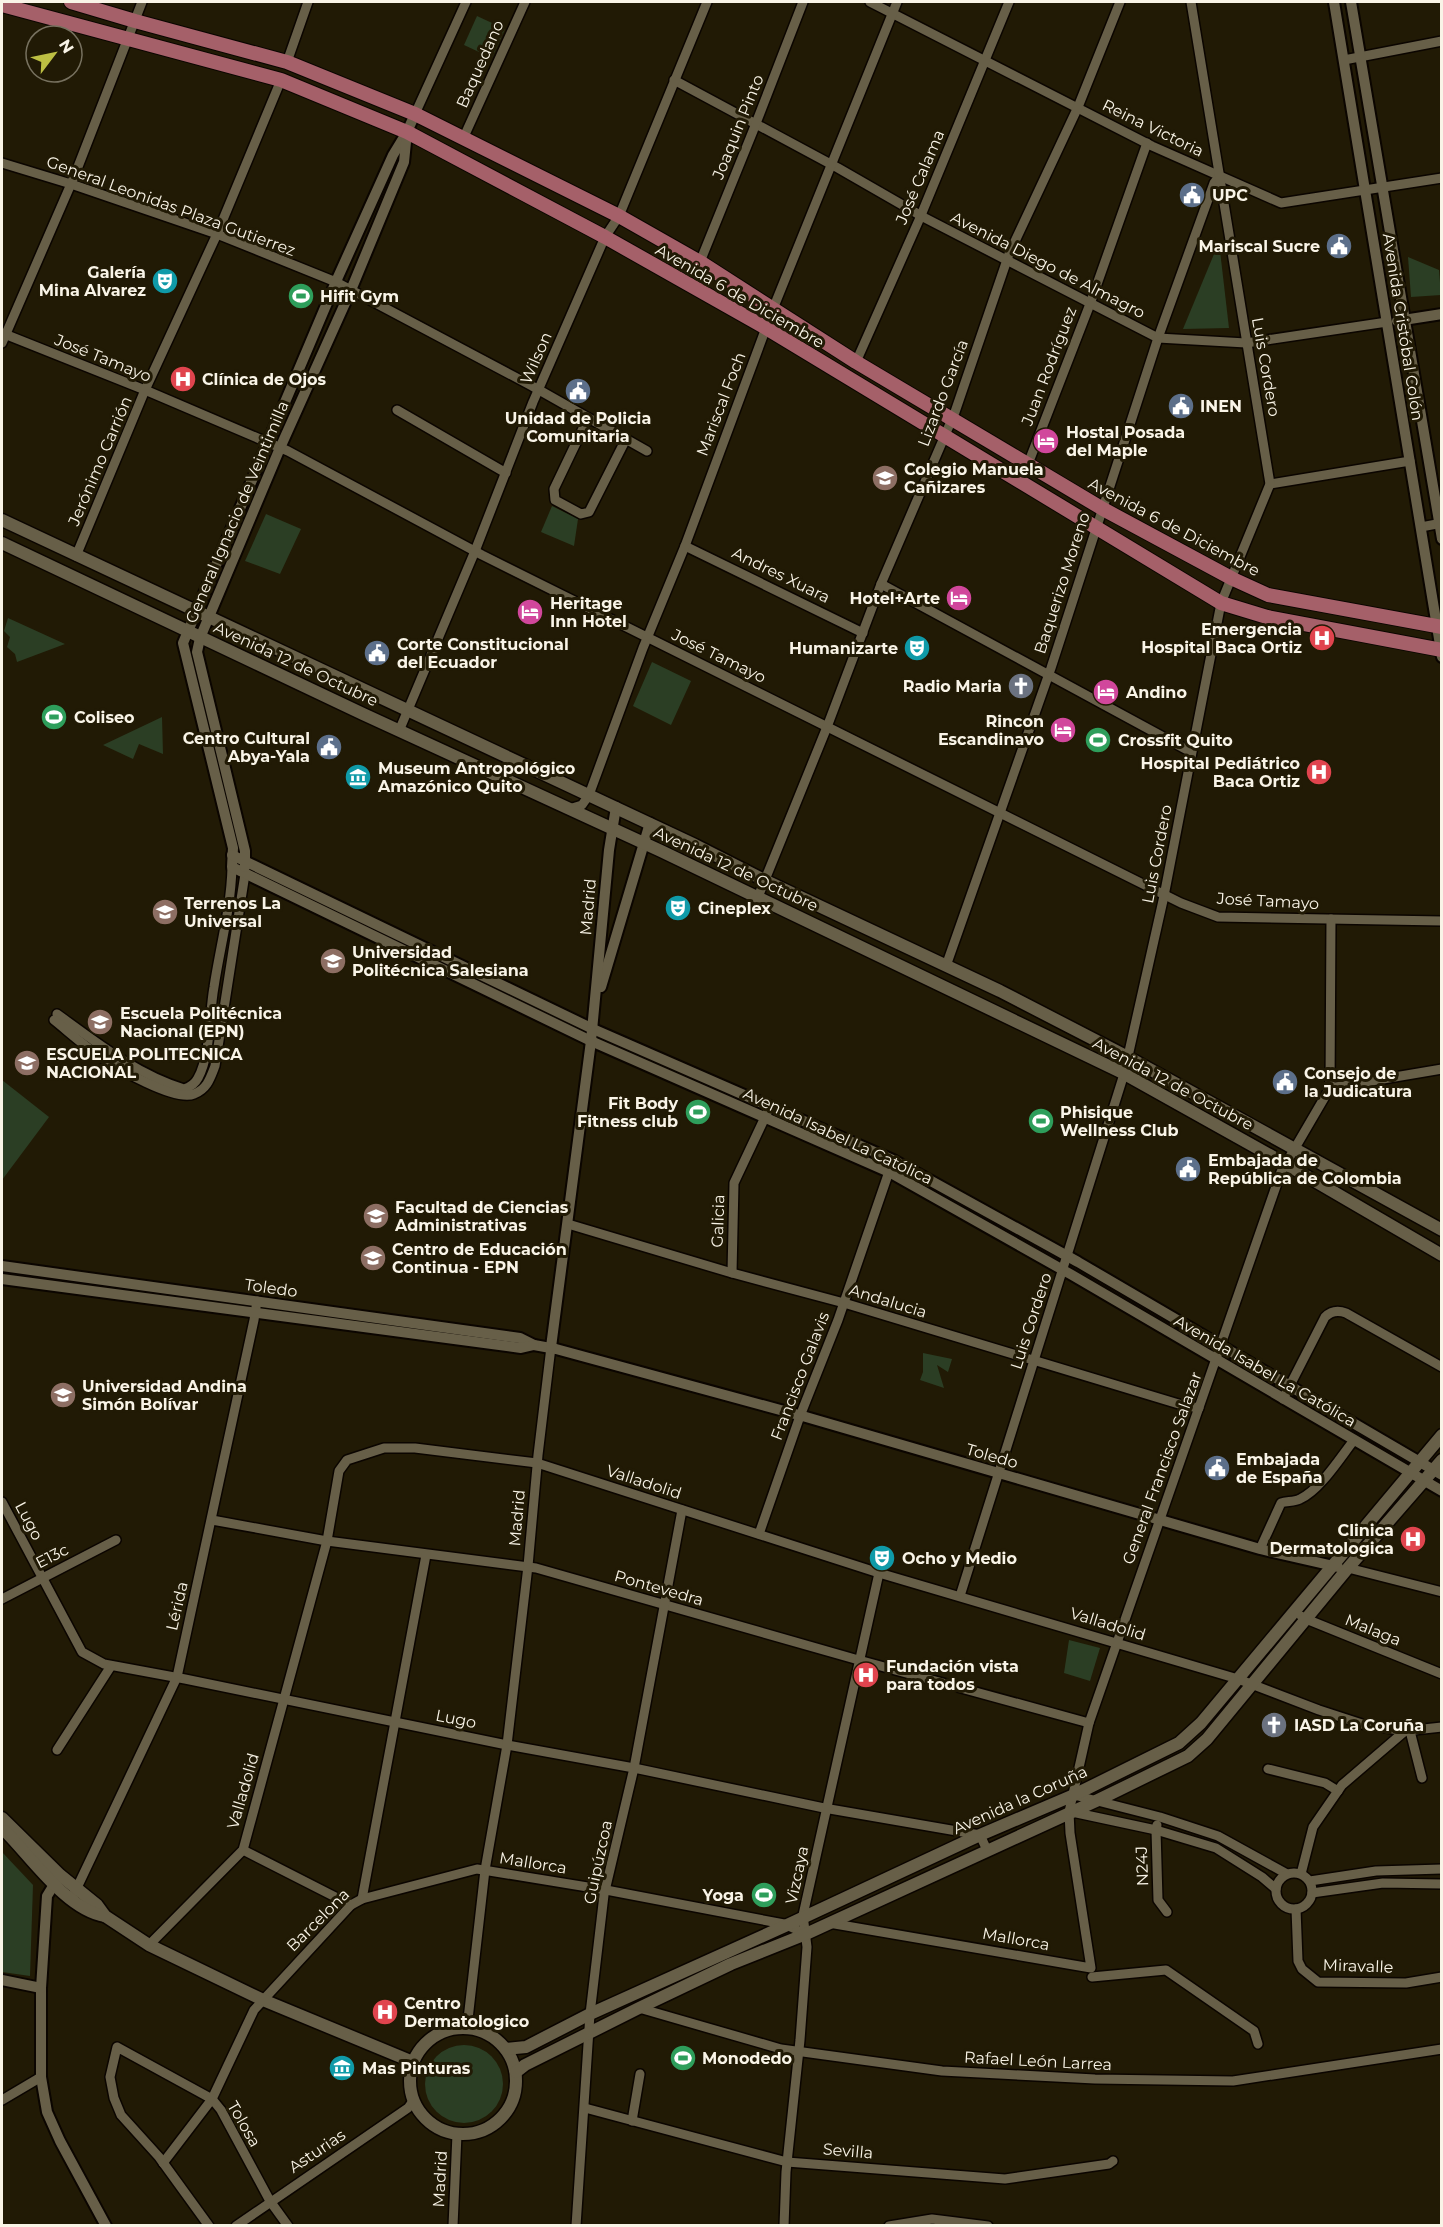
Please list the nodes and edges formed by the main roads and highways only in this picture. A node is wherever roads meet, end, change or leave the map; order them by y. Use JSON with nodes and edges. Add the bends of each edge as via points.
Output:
{"nodes":[{"id":1,"x":71,"y":2,"type":"edge"},
{"id":2,"x":2,"y":5,"type":"edge"},
{"id":3,"x":2,"y":520,"type":"edge"},
{"id":4,"x":2,"y":534,"type":"edge"},
{"id":5,"x":30,"y":534,"type":"junction"},
{"id":6,"x":2,"y":543,"type":"edge"},
{"id":7,"x":1439,"y":626,"type":"edge"},
{"id":8,"x":1441,"y":653,"type":"edge"},
{"id":9,"x":1442,"y":1230,"type":"edge"},
{"id":10,"x":1442,"y":1255,"type":"edge"},
{"id":11,"x":1442,"y":1435,"type":"edge"},
{"id":12,"x":1439,"y":1468,"type":"edge"},
{"id":13,"x":2,"y":1818,"type":"edge"},
{"id":14,"x":4,"y":1833,"type":"edge"},
{"id":15,"x":28,"y":1843,"type":"junction"},
{"id":16,"x":57,"y":1880,"type":"junction"},
{"id":17,"x":506,"y":2049,"type":"junction"},
{"id":18,"x":413,"y":2062,"type":"junction"},
{"id":19,"x":516,"y":2072,"type":"junction"}],
"edges":[{"from":1,"to":7,"type":"main road","name":"Avenida 6 de Diciembre","via":[[287,62],[415,114],[619,216],[1102,509],[1268,595]]},
{"from":2,"to":8,"type":"main road","name":"Avenida 6 de Diciembre","via":[[281,80],[407,132],[766,328],[1221,603],[1294,623]]},
{"from":3,"to":5,"type":"main road","name":"Avenida 12 de Octubre"},
{"from":4,"to":5,"type":"main road"},
{"from":5,"to":9,"type":"main road","name":"Avenida 12 de Octubre","via":[[616,807],[946,966],[1128,1057]]},
{"from":6,"to":10,"type":"main road","name":"Avenida 12 de Octubre","via":[[758,897],[1124,1074]]},
{"from":11,"to":17,"type":"main road","name":"Avenida la Coruña","via":[[1201,1723],[1179,1743],[526,2047]]},
{"from":12,"to":19,"type":"main road","name":"Avenida la Coruña","via":[[1348,1568],[1207,1739],[1188,1756],[806,1934],[639,2007]]},
{"from":13,"to":15,"type":"main road"},
{"from":14,"to":15,"type":"main road"},
{"from":14,"to":16,"type":"main road"},
{"from":15,"to":16,"type":"main road"},
{"from":16,"to":18,"type":"main road","via":[[74,1895],[98,1905],[105,1916],[149,1945],[263,2000]]},
{"from":17,"to":18,"type":"main road","via":[[489,2034],[467,2028],[451,2029],[422,2046]]},
{"from":17,"to":19,"type":"main road"},
{"from":18,"to":19,"type":"main road","via":[[410,2087],[424,2117],[439,2129],[458,2134],[486,2129],[498,2121],[514,2097]]}]}
